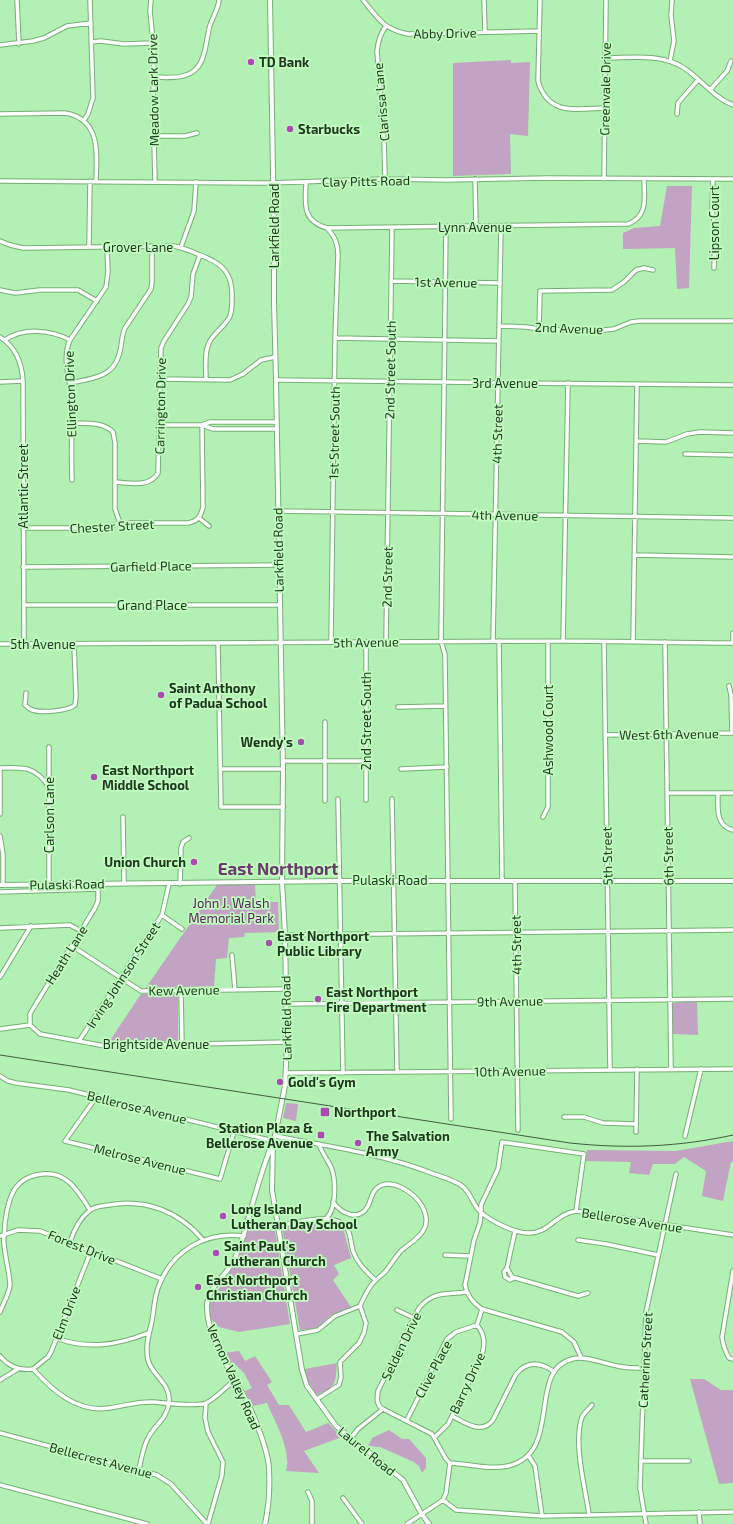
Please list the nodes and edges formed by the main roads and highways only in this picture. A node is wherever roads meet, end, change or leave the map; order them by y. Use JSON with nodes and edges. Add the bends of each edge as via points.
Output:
{"nodes":[{"id":1,"x":270,"y":0,"type":"edge"},
{"id":2,"x":733,"y":881,"type":"edge"},
{"id":3,"x":282,"y":882,"type":"junction"},
{"id":4,"x":2,"y":885,"type":"edge"},
{"id":5,"x":282,"y":1099,"type":"joint"},
{"id":6,"x":275,"y":1136,"type":"road end"},
{"id":7,"x":273,"y":1141,"type":"joint"},
{"id":8,"x":266,"y":1524,"type":"edge"},
{"id":9,"x":429,"y":1524,"type":"edge"}],
"edges":[{"from":1,"to":3,"type":"main road","name":"Larkfield Road","via":[[283,762]]},
{"from":2,"to":3,"type":"main road","name":"Pulaski Road"},
{"from":3,"to":4,"type":"main road","name":"Pulaski Road","via":[[124,883],[98,886]]},
{"from":3,"to":5,"type":"main road","name":"Larkfield Road","via":[[287,1042]]},
{"from":5,"to":6,"type":"main road","name":"Vernon Valley Road"},
{"from":7,"to":8,"type":"main road","name":"Vernon Valley Road","via":[[244,1236],[232,1263],[210,1292],[207,1307],[208,1322],[219,1349],[253,1414],[269,1468]]},
{"from":7,"to":9,"type":"main road","name":"Laurel Road","via":[[272,1190],[303,1376],[307,1386],[336,1426],[403,1480]]}]}
